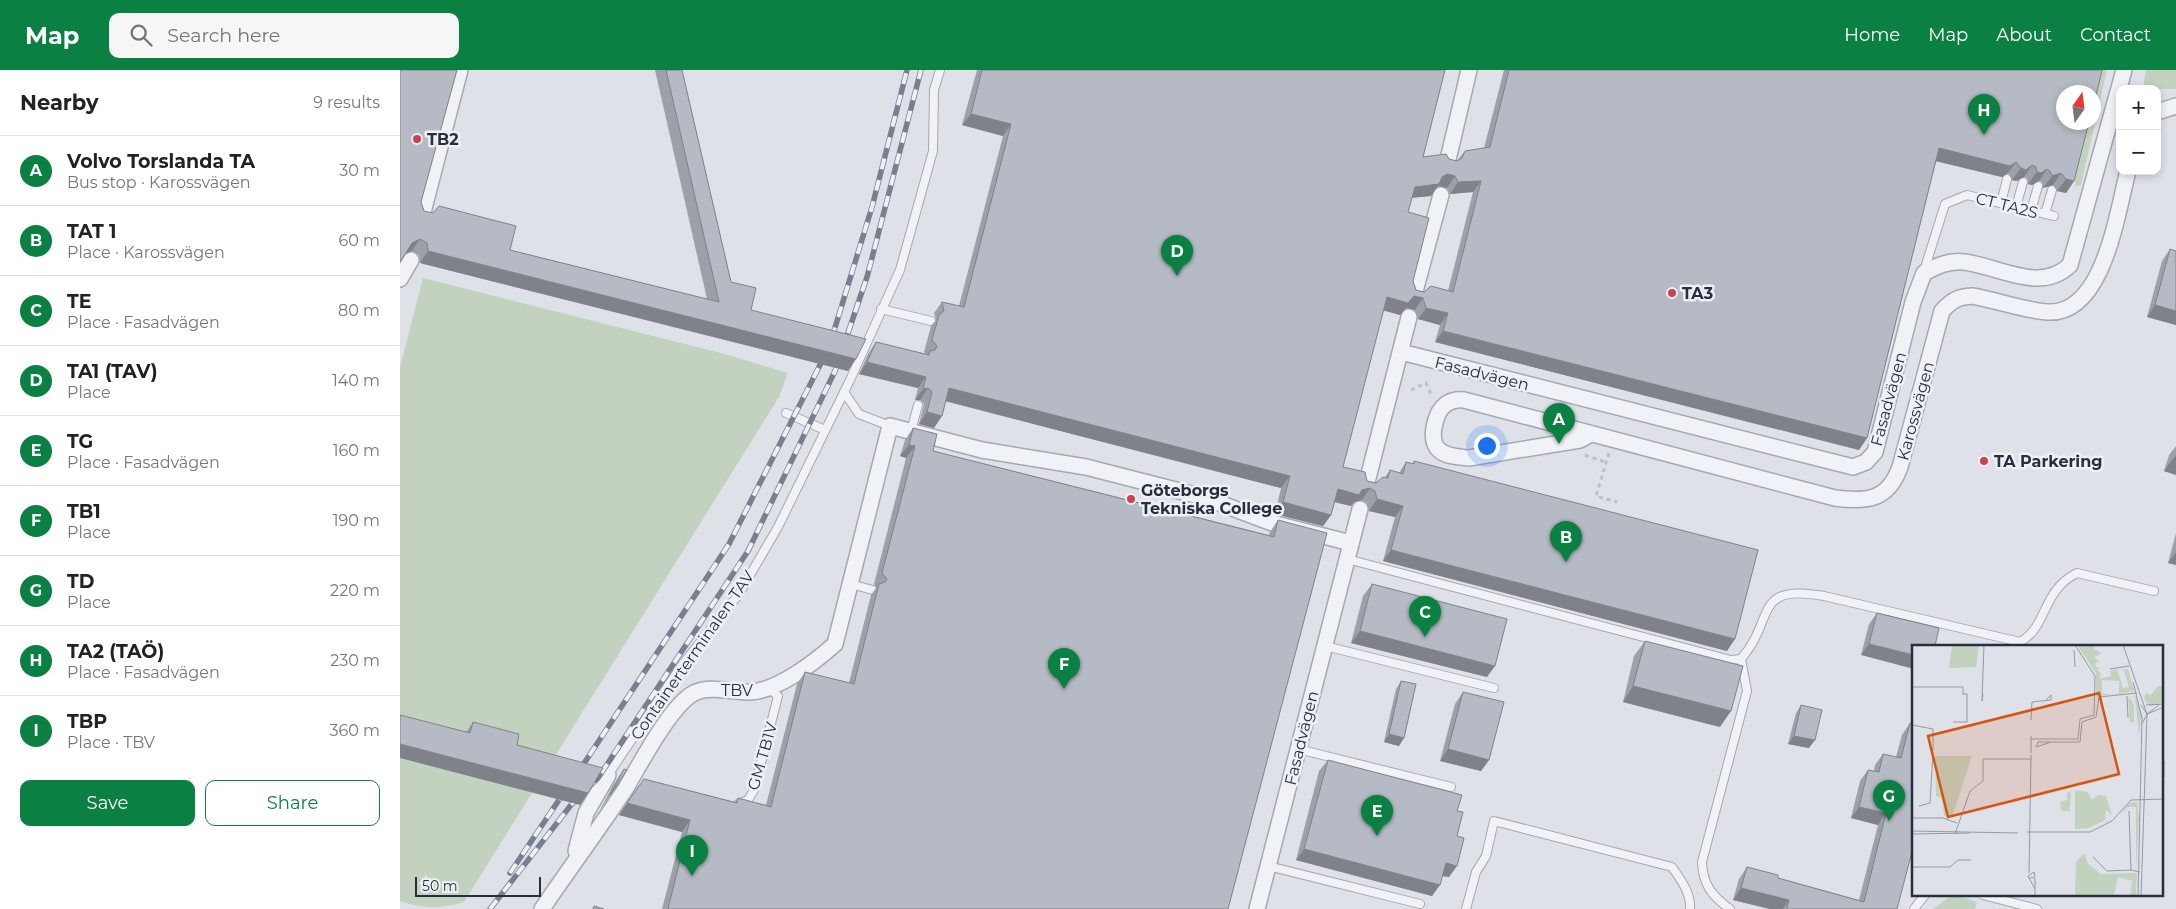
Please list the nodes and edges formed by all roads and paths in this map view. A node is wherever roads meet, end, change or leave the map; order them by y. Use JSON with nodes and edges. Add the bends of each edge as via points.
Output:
{"nodes":[{"id":1,"x":460,"y":70,"type":"edge"},
{"id":2,"x":940,"y":70,"type":"edge"},
{"id":3,"x":1469,"y":70,"type":"edge"},
{"id":4,"x":2124,"y":70,"type":"edge"},
{"id":5,"x":2176,"y":106,"type":"edge"},
{"id":6,"x":2161,"y":111,"type":"edge"},
{"id":7,"x":1447,"y":164,"type":"edge"},
{"id":8,"x":2127,"y":175,"type":"edge"},
{"id":9,"x":2007,"y":179,"type":"edge"},
{"id":10,"x":2022,"y":182,"type":"edge"},
{"id":11,"x":2038,"y":186,"type":"edge"},
{"id":12,"x":2052,"y":190,"type":"edge"},
{"id":13,"x":1441,"y":195,"type":"edge"},
{"id":14,"x":2001,"y":203,"type":"junction"},
{"id":15,"x":2016,"y":207,"type":"junction"},
{"id":16,"x":2032,"y":211,"type":"junction"},
{"id":17,"x":2045,"y":214,"type":"junction"},
{"id":18,"x":422,"y":216,"type":"edge"},
{"id":19,"x":2054,"y":216,"type":"dead end"},
{"id":20,"x":411,"y":260,"type":"edge"},
{"id":21,"x":1924,"y":273,"type":"junction"},
{"id":22,"x":400,"y":279,"type":"edge"},
{"id":23,"x":1414,"y":295,"type":"edge"},
{"id":24,"x":881,"y":309,"type":"junction"},
{"id":25,"x":1409,"y":317,"type":"edge"},
{"id":26,"x":931,"y":321,"type":"dead end"},
{"id":27,"x":866,"y":341,"type":"junction"},
{"id":28,"x":875,"y":344,"type":"edge"},
{"id":29,"x":1400,"y":352,"type":"junction"},
{"id":30,"x":844,"y":392,"type":"junction"},
{"id":31,"x":918,"y":405,"type":"dead end"},
{"id":32,"x":786,"y":413,"type":"dead end"},
{"id":33,"x":890,"y":426,"type":"junction"},
{"id":34,"x":825,"y":430,"type":"junction"},
{"id":35,"x":911,"y":431,"type":"junction"},
{"id":36,"x":1590,"y":434,"type":"junction"},
{"id":37,"x":1610,"y":448,"type":"dead end"},
{"id":38,"x":1585,"y":455,"type":"dead end"},
{"id":39,"x":1605,"y":462,"type":"junction"},
{"id":40,"x":1366,"y":486,"type":"edge"},
{"id":41,"x":1617,"y":502,"type":"dead end"},
{"id":42,"x":1360,"y":508,"type":"edge"},
{"id":43,"x":1351,"y":543,"type":"junction"},
{"id":44,"x":1347,"y":559,"type":"junction"},
{"id":45,"x":850,"y":584,"type":"junction"},
{"id":46,"x":873,"y":590,"type":"dead end"},
{"id":47,"x":2154,"y":591,"type":"dead end"},
{"id":48,"x":1325,"y":646,"type":"junction"},
{"id":49,"x":1740,"y":659,"type":"junction"},
{"id":50,"x":768,"y":688,"type":"junction"},
{"id":51,"x":1494,"y":688,"type":"dead end"},
{"id":52,"x":1298,"y":749,"type":"junction"},
{"id":53,"x":763,"y":756,"type":"junction"},
{"id":54,"x":771,"y":758,"type":"dead end"},
{"id":55,"x":608,"y":775,"type":"joint"},
{"id":56,"x":1451,"y":787,"type":"dead end"},
{"id":57,"x":729,"y":801,"type":"edge"},
{"id":58,"x":1268,"y":866,"type":"junction"},
{"id":59,"x":562,"y":880,"type":"junction"},
{"id":60,"x":1924,"y":896,"type":"edge"},
{"id":61,"x":1987,"y":896,"type":"edge"},
{"id":62,"x":1420,"y":904,"type":"dead end"},
{"id":63,"x":542,"y":909,"type":"edge"},
{"id":64,"x":1257,"y":909,"type":"edge"},
{"id":65,"x":1466,"y":909,"type":"edge"},
{"id":66,"x":1690,"y":909,"type":"edge"},
{"id":67,"x":1730,"y":909,"type":"edge"},
{"id":68,"x":1914,"y":909,"type":"edge"},
{"id":69,"x":2037,"y":909,"type":"edge"}],
"edges":[{"from":1,"to":18,"type":"street"},
{"from":2,"to":24,"type":"lane","name":"Containerterminalen TAV","via":[[934,90],[933,151],[900,270]]},
{"from":3,"to":7,"type":"street"},
{"from":4,"to":21,"type":"street","via":[[2070,265],[2050,278],[2035,279],[1964,262],[1939,264]]},
{"from":5,"to":6,"type":"street"},
{"from":8,"to":36,"type":"street","name":"Karossvägen","via":[[2102,267],[2084,298],[2065,309],[2046,312],[1962,296],[1952,300],[1942,311],[1898,472],[1889,488],[1877,496],[1857,501],[1835,498]]},
{"from":9,"to":14,"type":"lane"},
{"from":10,"to":15,"type":"lane"},
{"from":11,"to":16,"type":"lane"},
{"from":12,"to":17,"type":"lane"},
{"from":13,"to":23,"type":"street"},
{"from":14,"to":15,"type":"lane","name":"CT TA2S"},
{"from":14,"to":21,"type":"lane","name":"CT TA2S","via":[[1967,194],[1945,204]]},
{"from":15,"to":16,"type":"lane","name":"CT TA2S"},
{"from":16,"to":17,"type":"lane","name":"CT TA2S"},
{"from":17,"to":19,"type":"lane","name":"CT TA2S"},
{"from":20,"to":22,"type":"street"},
{"from":21,"to":29,"type":"street","name":"Fasadvägen","via":[[1913,302],[1875,452],[1866,462],[1853,467]]},
{"from":24,"to":26,"type":"lane"},
{"from":24,"to":27,"type":"lane","name":"Containerterminalen TAV"},
{"from":25,"to":29,"type":"street"},
{"from":27,"to":28,"type":"lane"},
{"from":27,"to":30,"type":"lane","name":"Containerterminalen TAV"},
{"from":29,"to":40,"type":"street"},
{"from":30,"to":33,"type":"lane","via":[[859,414]]},
{"from":30,"to":34,"type":"lane","name":"Containerterminalen TAV"},
{"from":31,"to":35,"type":"lane"},
{"from":32,"to":34,"type":"lane"},
{"from":33,"to":35,"type":"street"},
{"from":33,"to":45,"type":"street","name":"TBV"},
{"from":34,"to":55,"type":"lane","name":"Containerterminalen TAV","via":[[778,527],[739,594],[682,665]]},
{"from":35,"to":43,"type":"street","via":[[982,450],[1095,469],[1203,497],[1272,523]]},
{"from":36,"to":36,"type":"street","name":"Karossvägen","via":[[1455,399],[1444,405],[1433,442],[1439,450],[1452,456],[1469,458],[1580,440]]},
{"from":37,"to":39,"type":"path"},
{"from":38,"to":39,"type":"path"},
{"from":39,"to":41,"type":"path","via":[[1596,496]]},
{"from":42,"to":43,"type":"street","name":"Fasadvägen"},
{"from":43,"to":44,"type":"street","name":"Fasadvägen"},
{"from":44,"to":48,"type":"street","name":"Fasadvägen"},
{"from":44,"to":49,"type":"lane","via":[[1719,657]]},
{"from":45,"to":46,"type":"lane"},
{"from":45,"to":50,"type":"street","name":"TBV","via":[[835,644],[813,664]]},
{"from":47,"to":49,"type":"lane","via":[[2077,573],[2057,587],[2038,625],[2029,637],[2020,642],[1824,596],[1786,593],[1776,597],[1768,606],[1748,651]]},
{"from":48,"to":51,"type":"lane"},
{"from":48,"to":52,"type":"street","name":"Fasadvägen"},
{"from":49,"to":67,"type":"lane","via":[[1747,691],[1702,862],[1707,888]]},
{"from":50,"to":53,"type":"lane","name":"GM TB1V","via":[[778,696],[774,730]]},
{"from":50,"to":59,"type":"street","name":"TBV","via":[[749,693],[711,690],[694,693],[661,732],[637,777]]},
{"from":52,"to":56,"type":"lane"},
{"from":52,"to":58,"type":"street","name":"Fasadvägen"},
{"from":53,"to":54,"type":"lane"},
{"from":53,"to":57,"type":"lane","name":"GM TB1V","via":[[748,800],[738,804]]},
{"from":55,"to":59,"type":"street","name":"Containerterminalen TAV","via":[[586,813],[578,847]]},
{"from":58,"to":62,"type":"lane"},
{"from":58,"to":64,"type":"street","name":"Fasadvägen"},
{"from":59,"to":63,"type":"street","name":"TBV"},
{"from":60,"to":68,"type":"lane"},
{"from":61,"to":69,"type":"lane"},
{"from":65,"to":66,"type":"lane","via":[[1476,872],[1486,856],[1494,821],[1672,867],[1685,886]]}]}
